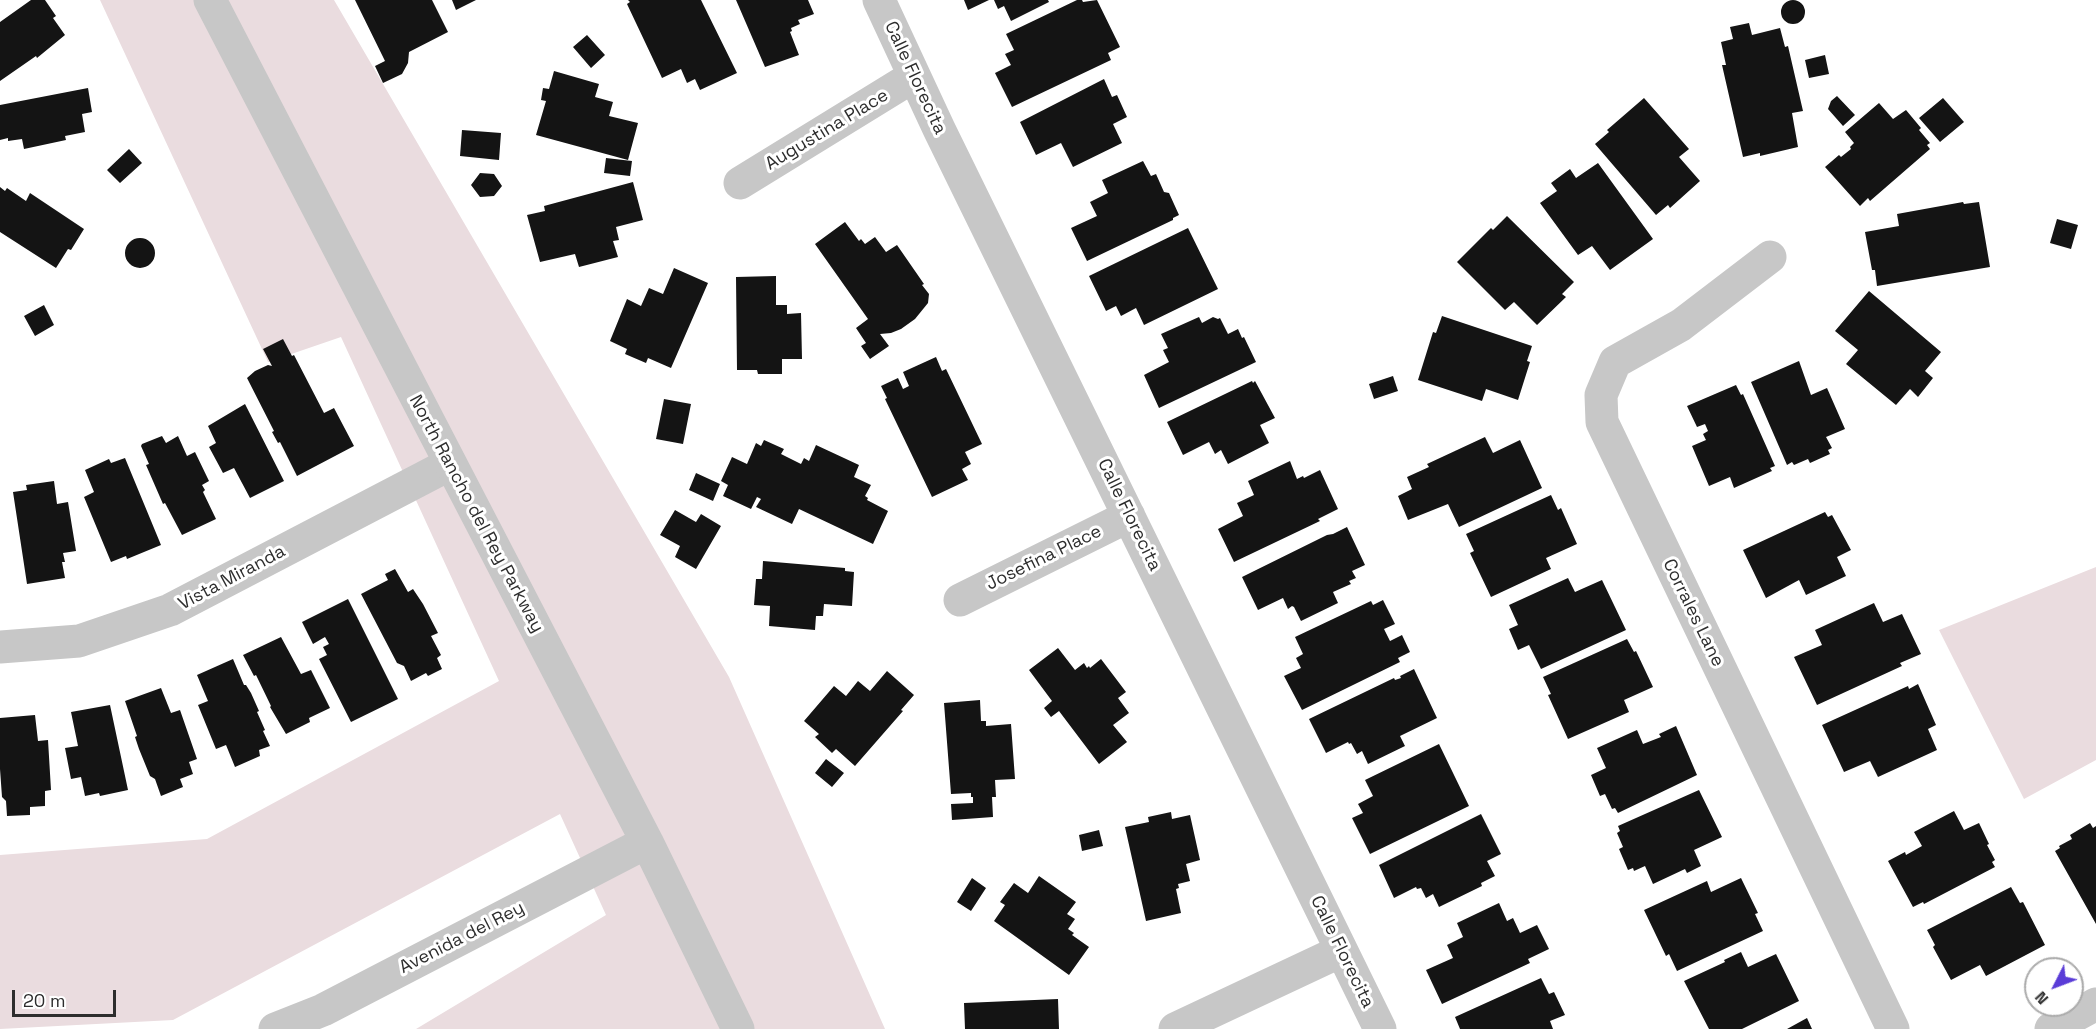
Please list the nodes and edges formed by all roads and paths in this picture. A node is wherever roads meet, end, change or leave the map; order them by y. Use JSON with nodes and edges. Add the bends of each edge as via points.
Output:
{"nodes":[{"id":1,"x":210,"y":0,"type":"edge"},
{"id":2,"x":879,"y":0,"type":"edge"},
{"id":3,"x":914,"y":76,"type":"junction"},
{"id":4,"x":740,"y":183,"type":"dead end"},
{"id":5,"x":1770,"y":256,"type":"dead end"},
{"id":6,"x":450,"y":464,"type":"junction"},
{"id":7,"x":1129,"y":516,"type":"junction"},
{"id":8,"x":960,"y":600,"type":"dead end"},
{"id":9,"x":0,"y":647,"type":"edge"},
{"id":10,"x":647,"y":842,"type":"junction"},
{"id":11,"x":1341,"y":951,"type":"junction"},
{"id":12,"x":2096,"y":1004,"type":"edge"},
{"id":13,"x":275,"y":1029,"type":"edge"},
{"id":14,"x":738,"y":1029,"type":"edge"},
{"id":15,"x":1175,"y":1029,"type":"edge"},
{"id":16,"x":1380,"y":1029,"type":"edge"},
{"id":17,"x":1893,"y":1029,"type":"edge"},
{"id":18,"x":2051,"y":1029,"type":"edge"}],
"edges":[{"from":1,"to":6,"type":"street","name":"North Rancho del Rey Parkway"},
{"from":2,"to":3,"type":"street","name":"Calle Florecita"},
{"from":3,"to":4,"type":"street","name":"Augustina Place"},
{"from":3,"to":7,"type":"street","name":"Calle Florecita"},
{"from":5,"to":17,"type":"street","name":"Corrales Lane","via":[[1681,325],[1615,362],[1601,395],[1602,422]]},
{"from":6,"to":9,"type":"street","name":"Vista Miranda","via":[[171,610],[79,641]]},
{"from":6,"to":10,"type":"street","name":"North Rancho del Rey Parkway"},
{"from":7,"to":8,"type":"street","name":"Josefina Place"},
{"from":7,"to":11,"type":"street","name":"Calle Florecita"},
{"from":10,"to":13,"type":"street","name":"Avenida del Rey","via":[[323,1010]]},
{"from":10,"to":14,"type":"street","name":"North Rancho del Rey Parkway"},
{"from":11,"to":15,"type":"street"},
{"from":11,"to":16,"type":"street","name":"Calle Florecita"},
{"from":12,"to":18,"type":"street"}]}
